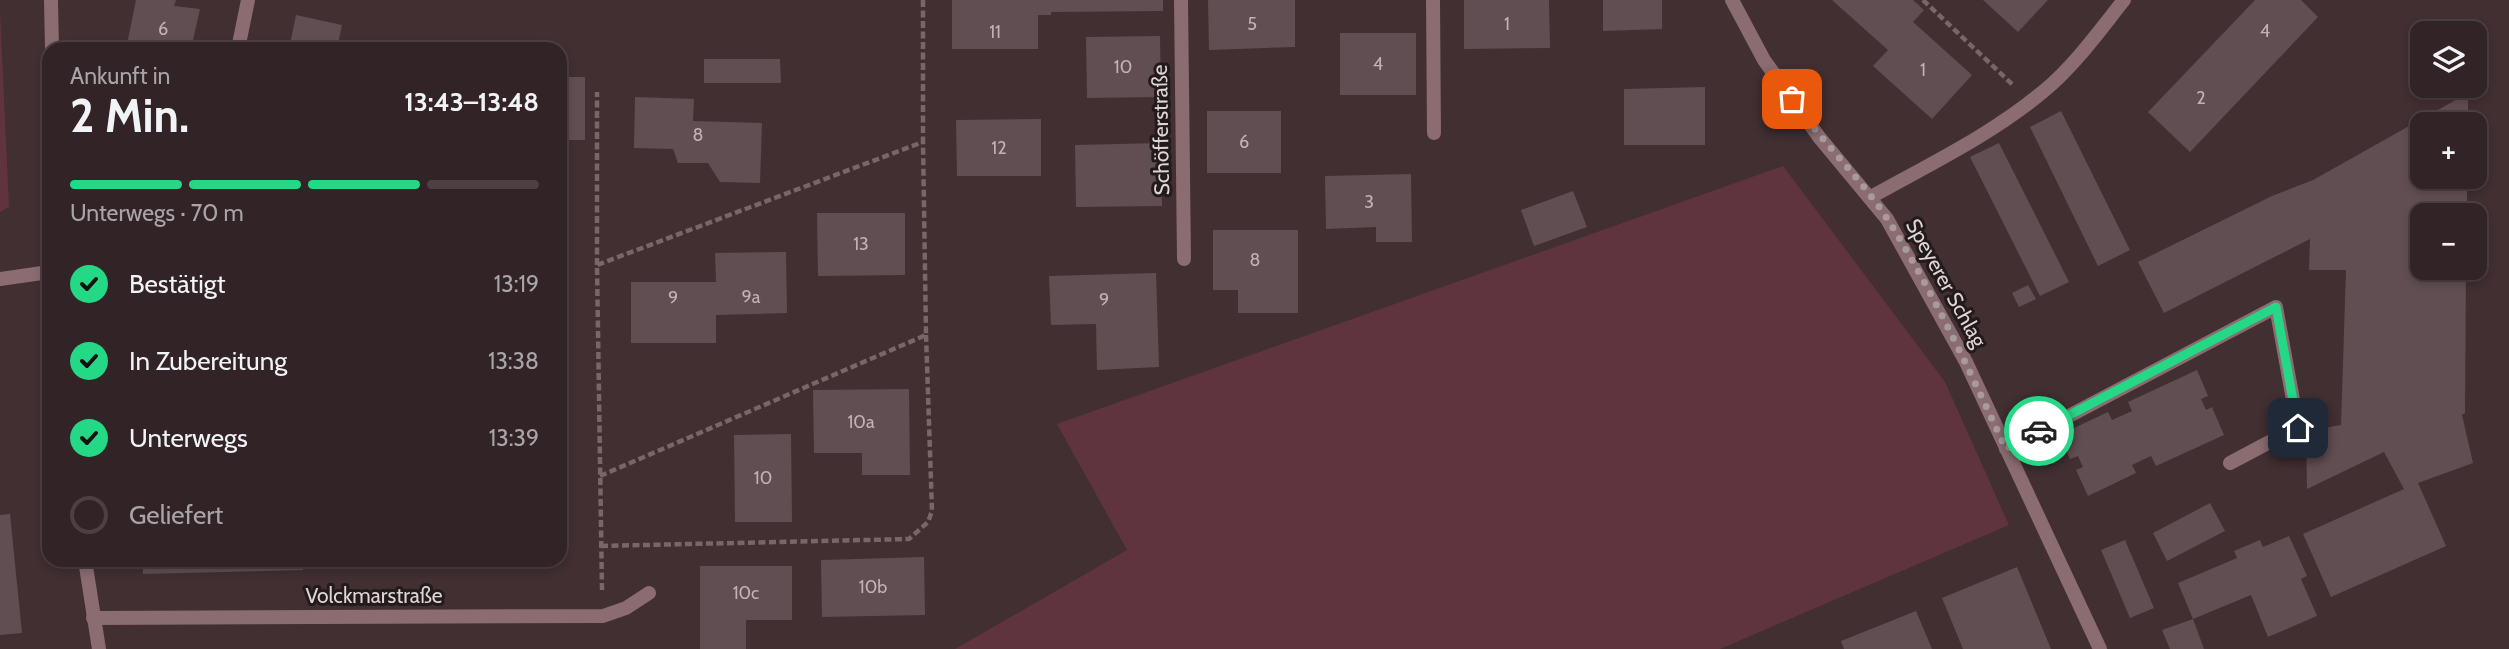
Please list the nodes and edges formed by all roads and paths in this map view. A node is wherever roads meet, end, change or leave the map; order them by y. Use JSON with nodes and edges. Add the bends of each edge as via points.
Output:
{"nodes":[{"id":1,"x":51,"y":0,"type":"edge"},
{"id":2,"x":248,"y":0,"type":"edge"},
{"id":3,"x":923,"y":0,"type":"edge"},
{"id":4,"x":1181,"y":0,"type":"edge"},
{"id":5,"x":1433,"y":0,"type":"edge"},
{"id":6,"x":1732,"y":0,"type":"edge"},
{"id":7,"x":1923,"y":0,"type":"edge"},
{"id":8,"x":2124,"y":0,"type":"edge"},
{"id":9,"x":52,"y":42,"type":"edge"},
{"id":10,"x":239,"y":42,"type":"edge"},
{"id":11,"x":597,"y":92,"type":"dead end"},
{"id":12,"x":2031,"y":102,"type":"junction"},
{"id":13,"x":1434,"y":133,"type":"dead end"},
{"id":14,"x":923,"y":142,"type":"junction"},
{"id":15,"x":1871,"y":198,"type":"junction"},
{"id":16,"x":1184,"y":259,"type":"dead end"},
{"id":17,"x":597,"y":265,"type":"junction"},
{"id":18,"x":42,"y":273,"type":"edge"},
{"id":19,"x":0,"y":279,"type":"edge"},
{"id":20,"x":926,"y":335,"type":"junction"},
{"id":21,"x":2006,"y":449,"type":"junction"},
{"id":22,"x":2230,"y":463,"type":"dead end"},
{"id":23,"x":600,"y":476,"type":"junction"},
{"id":24,"x":601,"y":546,"type":"junction"},
{"id":25,"x":86,"y":567,"type":"edge"},
{"id":26,"x":649,"y":593,"type":"dead end"},
{"id":27,"x":603,"y":616,"type":"junction"},
{"id":28,"x":93,"y":618,"type":"junction"},
{"id":29,"x":99,"y":649,"type":"edge"},
{"id":30,"x":2100,"y":649,"type":"edge"}],
"edges":[{"from":1,"to":9,"type":"street"},
{"from":2,"to":10,"type":"street"},
{"from":3,"to":14,"type":"path"},
{"from":4,"to":16,"type":"street","name":"Schöfferstraße"},
{"from":5,"to":13,"type":"street"},
{"from":6,"to":15,"type":"street","name":"Speyerer Schlag","via":[[1764,60],[1819,138]]},
{"from":7,"to":12,"type":"path"},
{"from":8,"to":12,"type":"street"},
{"from":11,"to":17,"type":"path"},
{"from":12,"to":15,"type":"street","via":[[1993,129]]},
{"from":14,"to":17,"type":"path"},
{"from":14,"to":20,"type":"path"},
{"from":15,"to":21,"type":"street","name":"Speyerer Schlag","via":[[1966,362]]},
{"from":17,"to":23,"type":"path"},
{"from":18,"to":19,"type":"street"},
{"from":20,"to":23,"type":"path"},
{"from":20,"to":24,"type":"path","via":[[932,511],[928,522],[909,539]]},
{"from":21,"to":22,"type":"street","via":[[2276,307],[2298,428]]},
{"from":21,"to":30,"type":"street","name":"Speyerer Schlag"},
{"from":23,"to":24,"type":"path"},
{"from":24,"to":27,"type":"path"},
{"from":25,"to":28,"type":"street"},
{"from":26,"to":27,"type":"street","name":"Volckmarstraße"},
{"from":27,"to":28,"type":"street","name":"Volckmarstraße"},
{"from":28,"to":29,"type":"street"}]}
